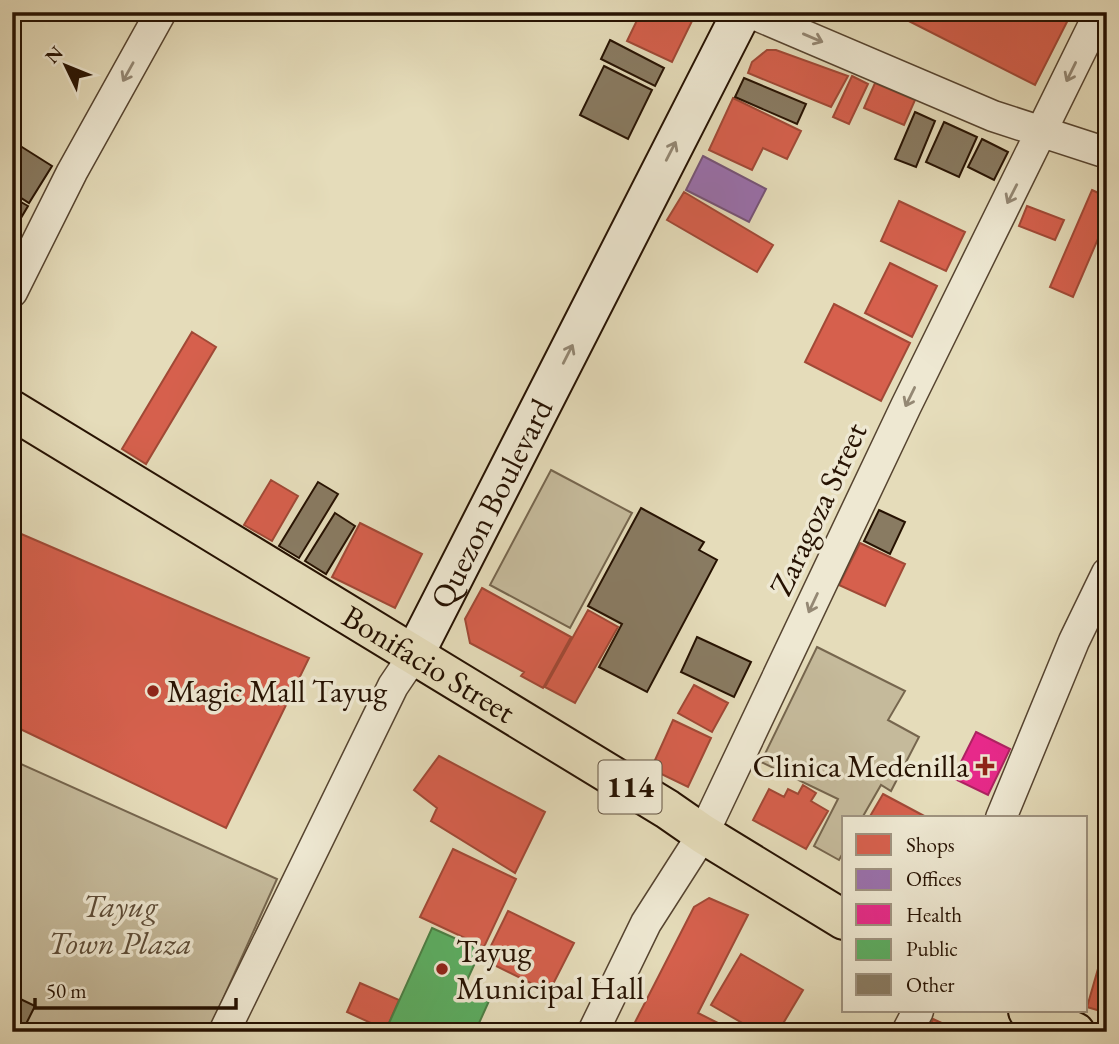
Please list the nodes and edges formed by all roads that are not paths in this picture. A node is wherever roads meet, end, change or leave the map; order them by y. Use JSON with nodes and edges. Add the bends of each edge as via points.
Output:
{"nodes":[{"id":1,"x":161,"y":12,"type":"edge"},
{"id":2,"x":742,"y":12,"type":"edge"},
{"id":3,"x":749,"y":12,"type":"edge"},
{"id":4,"x":1100,"y":12,"type":"edge"},
{"id":5,"x":1042,"y":133,"type":"junction"},
{"id":6,"x":1107,"y":153,"type":"edge"},
{"id":7,"x":12,"y":292,"type":"edge"},
{"id":8,"x":12,"y":410,"type":"edge"},
{"id":9,"x":1107,"y":573,"type":"edge"},
{"id":10,"x":414,"y":655,"type":"junction"},
{"id":11,"x":1002,"y":816,"type":"edge"},
{"id":12,"x":704,"y":834,"type":"junction"},
{"id":13,"x":842,"y":919,"type":"edge"},
{"id":14,"x":917,"y":1012,"type":"edge"},
{"id":15,"x":1030,"y":1012,"type":"edge"},
{"id":16,"x":224,"y":1032,"type":"edge"},
{"id":17,"x":593,"y":1032,"type":"edge"},
{"id":18,"x":907,"y":1032,"type":"edge"},
{"id":19,"x":1075,"y":1032,"type":"edge"}],
"edges":[{"from":1,"to":7,"type":"street","one_way":true},
{"from":10,"to":2,"type":"main road","name":"Quezon Boulevard","one_way":true},
{"from":3,"to":5,"type":"street","one_way":true},
{"from":4,"to":5,"type":"street","name":"Zaragoza Street","one_way":true},
{"from":5,"to":6,"type":"street"},
{"from":5,"to":12,"type":"street","name":"Zaragoza Street","one_way":true,"via":[[906,406]]},
{"from":8,"to":10,"type":"main road","name":"Bonifacio Street","number":"114"},
{"from":9,"to":11,"type":"street"},
{"from":10,"to":12,"type":"main road","name":"Bonifacio Street","number":"114"},
{"from":10,"to":16,"type":"street","name":"Quezon Boulevard","via":[[393,686]]},
{"from":12,"to":13,"type":"main road","name":"Bonifacio Street","number":"114"},
{"from":12,"to":17,"type":"street","name":"Zaragoza Street","via":[[646,923]]},
{"from":14,"to":18,"type":"street"},
{"from":15,"to":19,"type":"main road"}]}
